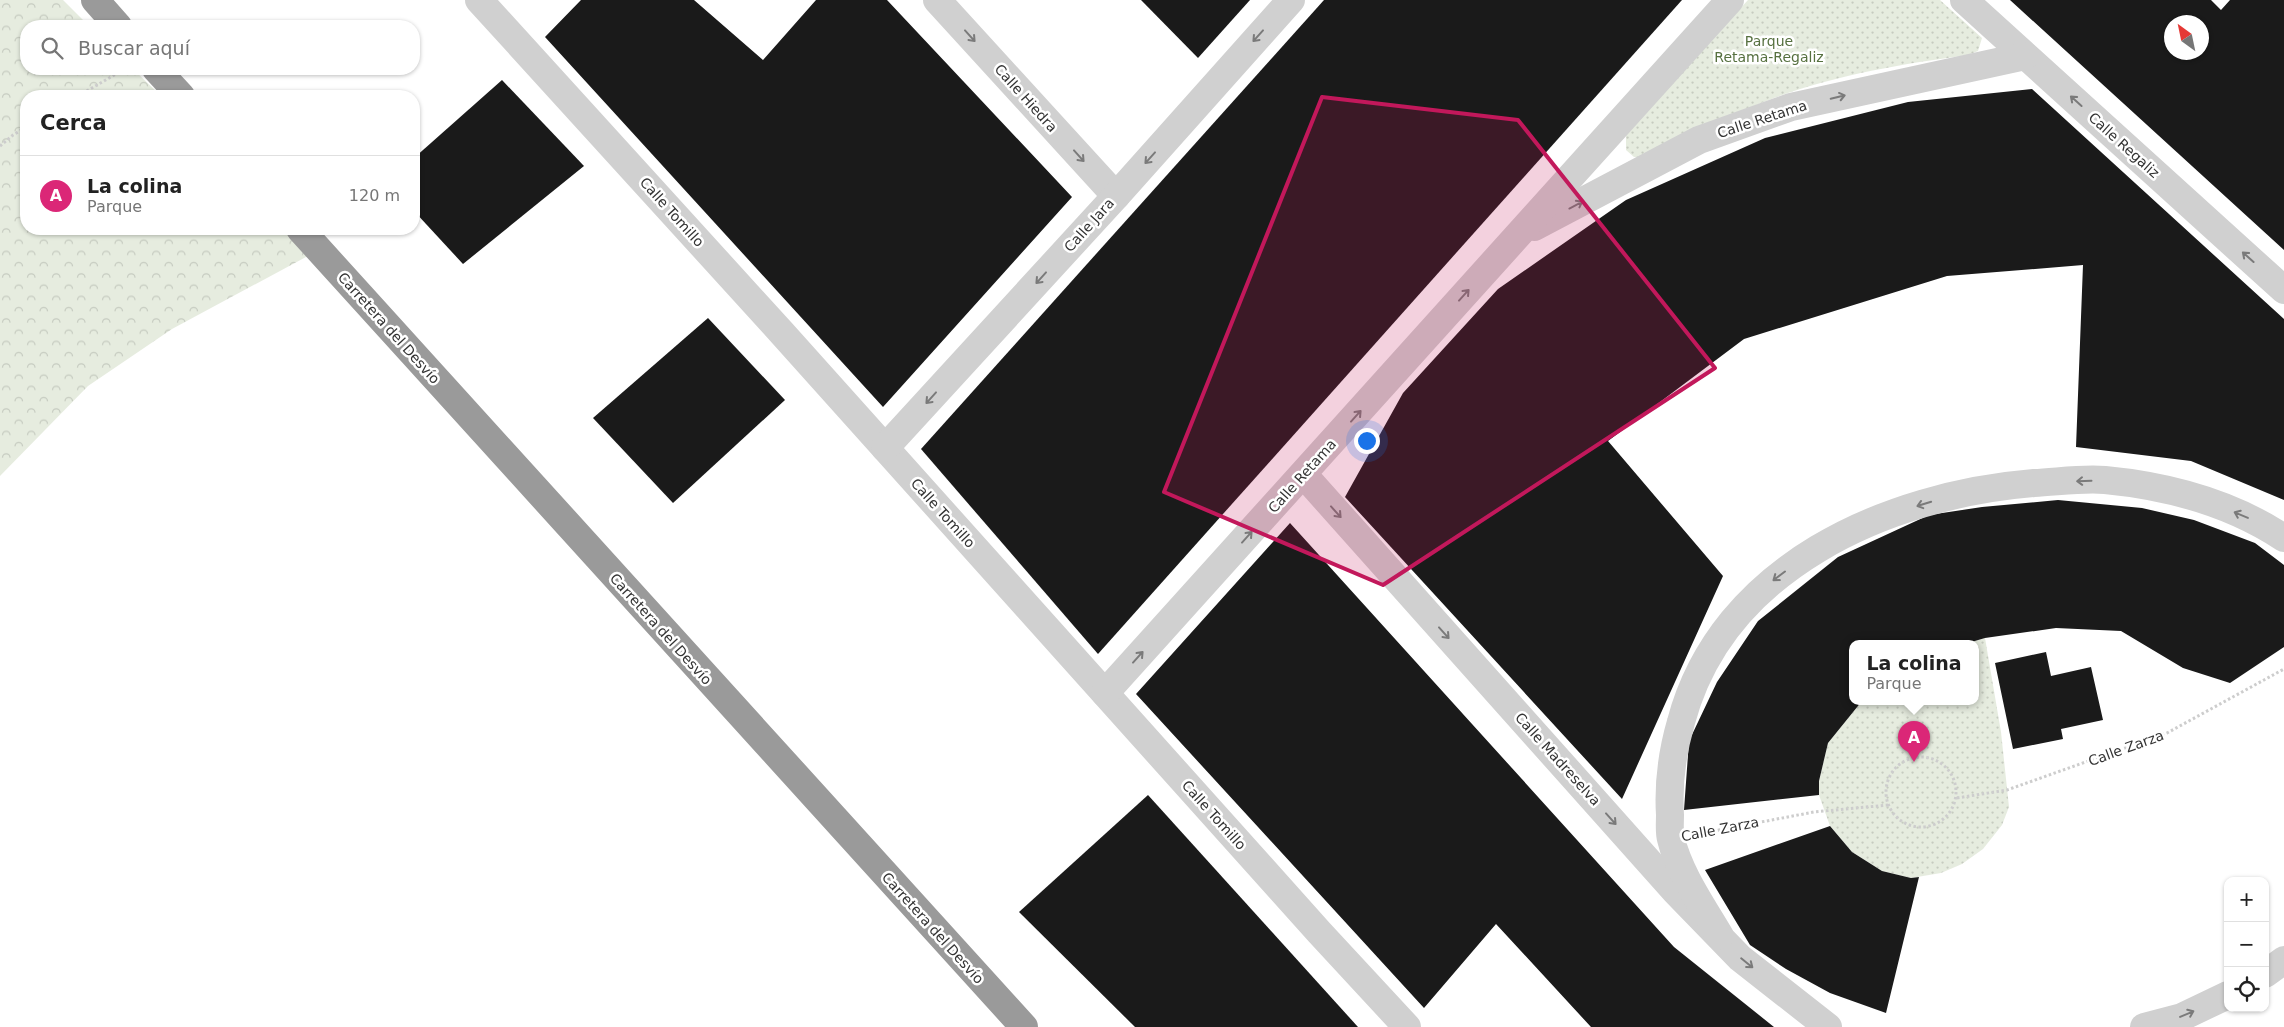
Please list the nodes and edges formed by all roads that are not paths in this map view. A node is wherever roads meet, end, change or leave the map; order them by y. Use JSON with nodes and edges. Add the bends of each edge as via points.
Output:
{"nodes":[{"id":1,"x":95,"y":0,"type":"edge"},
{"id":2,"x":479,"y":0,"type":"edge"},
{"id":3,"x":937,"y":0,"type":"edge"},
{"id":4,"x":1291,"y":0,"type":"edge"},
{"id":5,"x":1730,"y":0,"type":"edge"},
{"id":6,"x":1964,"y":0,"type":"edge"},
{"id":7,"x":113,"y":20,"type":"edge"},
{"id":8,"x":2025,"y":56,"type":"junction"},
{"id":9,"x":162,"y":75,"type":"edge"},
{"id":10,"x":175,"y":90,"type":"edge"},
{"id":11,"x":1116,"y":196,"type":"junction"},
{"id":12,"x":305,"y":235,"type":"edge"},
{"id":13,"x":1517,"y":235,"type":"junction"},
{"id":14,"x":2284,"y":290,"type":"edge"},
{"id":15,"x":885,"y":448,"type":"junction"},
{"id":16,"x":1304,"y":475,"type":"junction"},
{"id":17,"x":2284,"y":538,"type":"edge"},
{"id":18,"x":1105,"y":694,"type":"junction"},
{"id":19,"x":1720,"y":936,"type":"junction"},
{"id":20,"x":2284,"y":960,"type":"edge"},
{"id":21,"x":2269,"y":971,"type":"edge"},
{"id":22,"x":2224,"y":997,"type":"edge"},
{"id":23,"x":1024,"y":1027,"type":"edge"},
{"id":24,"x":1407,"y":1027,"type":"edge"},
{"id":25,"x":1828,"y":1027,"type":"edge"},
{"id":26,"x":2144,"y":1027,"type":"edge"}],
"edges":[{"from":1,"to":7,"type":"highway"},
{"from":2,"to":15,"type":"street","name":"Calle Tomillo"},
{"from":3,"to":11,"type":"street","name":"Calle Hiedra","one_way":true},
{"from":4,"to":11,"type":"street","name":"Calle Jara","one_way":true},
{"from":5,"to":13,"type":"street","name":"Calle Retama"},
{"from":6,"to":8,"type":"street","name":"Calle Regaliz"},
{"from":13,"to":8,"type":"street","name":"Calle Retama","one_way":true,"via":[[1699,140],[1791,107]]},
{"from":14,"to":8,"type":"street","name":"Calle Regaliz","one_way":true},
{"from":9,"to":10,"type":"highway"},
{"from":11,"to":15,"type":"street","name":"Calle Jara","one_way":true},
{"from":12,"to":23,"type":"highway","name":"Carretera del Desvío"},
{"from":16,"to":13,"type":"street","name":"Calle Retama","one_way":true},
{"from":15,"to":18,"type":"street","name":"Calle Tomillo"},
{"from":18,"to":16,"type":"street","name":"Calle Retama","one_way":true},
{"from":16,"to":19,"type":"street","name":"Calle Madreselva","one_way":true,"via":[[1675,891]]},
{"from":17,"to":19,"type":"street","one_way":true,"via":[[2264,525],[2200,498],[2145,485],[2103,480],[1993,487],[1955,494],[1891,513],[1850,531],[1777,577],[1742,610],[1716,644],[1688,694],[1672,757],[1671,839],[1689,883]]},
{"from":18,"to":24,"type":"street","name":"Calle Tomillo"},
{"from":19,"to":25,"type":"street","name":"Calle Madreselva","one_way":true,"via":[[1740,958]]},
{"from":20,"to":21,"type":"street"},
{"from":26,"to":22,"type":"street","one_way":true,"via":[[2182,1016]]}]}
